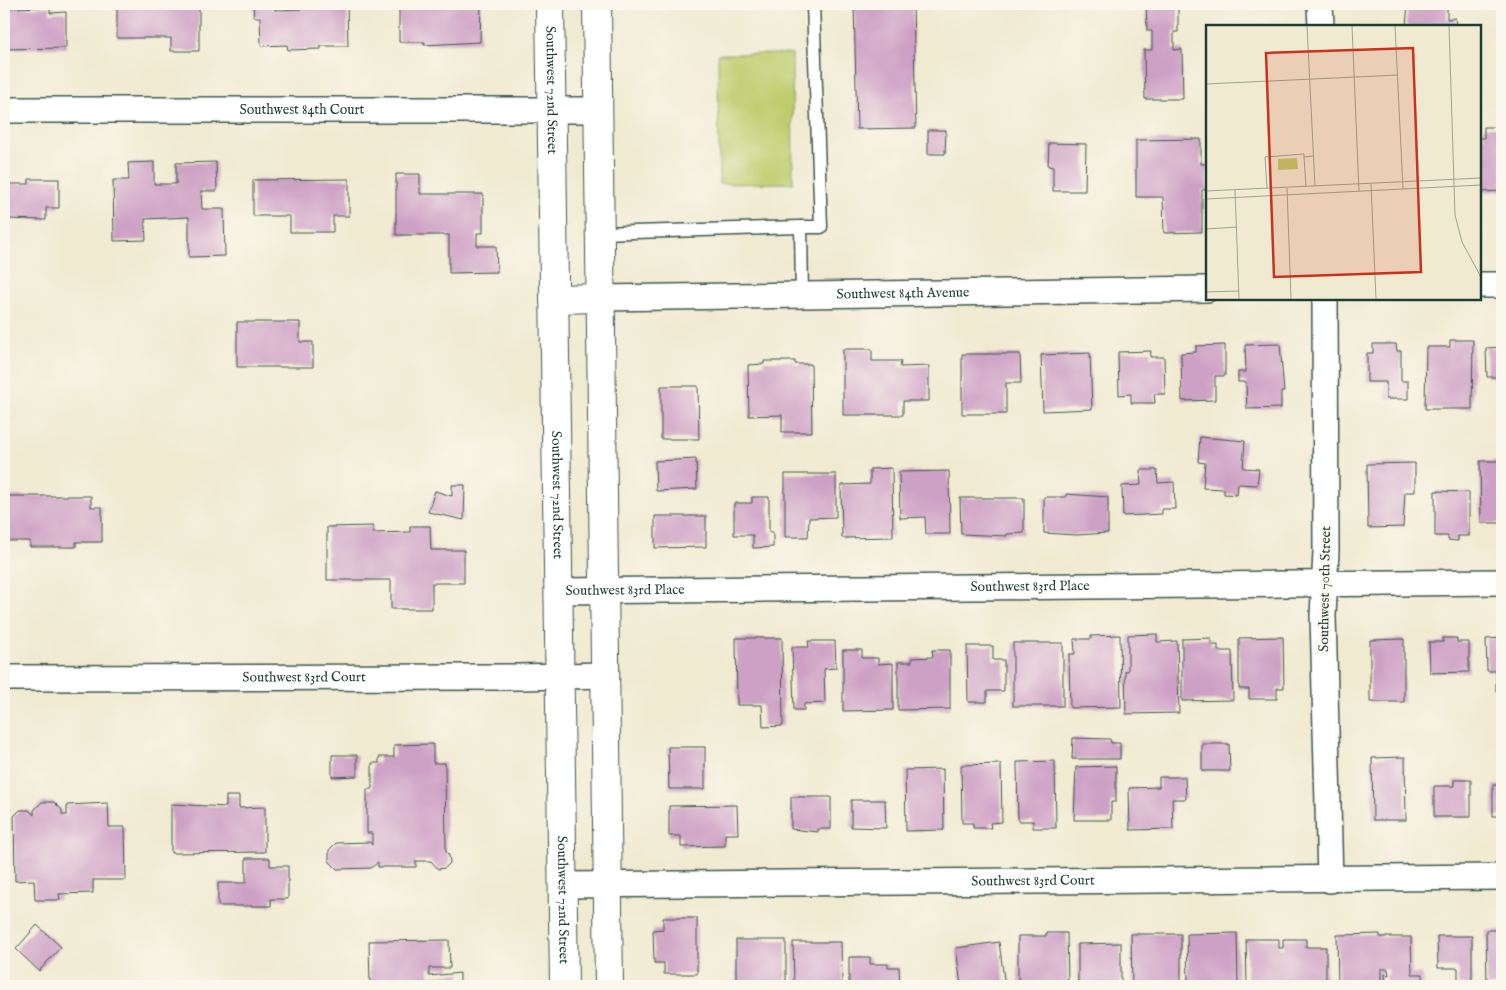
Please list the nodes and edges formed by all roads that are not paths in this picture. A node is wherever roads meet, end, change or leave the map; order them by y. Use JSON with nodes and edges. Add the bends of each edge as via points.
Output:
{"nodes":[{"id":1,"x":550,"y":4,"type":"edge"},
{"id":2,"x":597,"y":4,"type":"edge"},
{"id":3,"x":813,"y":4,"type":"edge"},
{"id":4,"x":1320,"y":4,"type":"edge"},
{"id":5,"x":1321,"y":25,"type":"edge"},
{"id":6,"x":552,"y":109,"type":"junction"},
{"id":7,"x":4,"y":110,"type":"edge"},
{"id":8,"x":598,"y":110,"type":"junction"},
{"id":9,"x":801,"y":227,"type":"junction"},
{"id":10,"x":600,"y":233,"type":"junction"},
{"id":11,"x":1481,"y":285,"type":"edge"},
{"id":12,"x":1502,"y":285,"type":"edge"},
{"id":13,"x":1206,"y":289,"type":"edge"},
{"id":14,"x":802,"y":296,"type":"junction"},
{"id":15,"x":601,"y":298,"type":"junction"},
{"id":16,"x":554,"y":299,"type":"junction"},
{"id":17,"x":1325,"y":300,"type":"edge"},
{"id":18,"x":1502,"y":582,"type":"edge"},
{"id":19,"x":1324,"y":584,"type":"junction"},
{"id":20,"x":604,"y":590,"type":"junction"},
{"id":21,"x":559,"y":591,"type":"junction"},
{"id":22,"x":605,"y":674,"type":"junction"},
{"id":23,"x":561,"y":676,"type":"junction"},
{"id":24,"x":4,"y":678,"type":"edge"},
{"id":25,"x":1502,"y":877,"type":"edge"},
{"id":26,"x":1330,"y":880,"type":"junction"},
{"id":27,"x":563,"y":885,"type":"junction"},
{"id":28,"x":608,"y":885,"type":"junction"},
{"id":29,"x":564,"y":986,"type":"edge"},
{"id":30,"x":609,"y":986,"type":"edge"}],
"edges":[{"from":1,"to":6,"type":"main road","name":"Southwest 72nd Street"},
{"from":2,"to":8,"type":"main road"},
{"from":3,"to":9,"type":"lane","via":[[821,227]]},
{"from":4,"to":5,"type":"street"},
{"from":6,"to":7,"type":"street","name":"Southwest 84th Court"},
{"from":6,"to":8,"type":"street","name":"Southwest 84th Court"},
{"from":6,"to":16,"type":"main road","name":"Southwest 72nd Street"},
{"from":8,"to":10,"type":"main road"},
{"from":9,"to":10,"type":"lane"},
{"from":9,"to":14,"type":"lane"},
{"from":10,"to":15,"type":"main road"},
{"from":11,"to":12,"type":"street"},
{"from":13,"to":14,"type":"street","name":"Southwest 84th Avenue"},
{"from":14,"to":15,"type":"street","name":"Southwest 84th Avenue"},
{"from":15,"to":16,"type":"main road"},
{"from":15,"to":20,"type":"main road"},
{"from":16,"to":21,"type":"main road","name":"Southwest 72nd Street"},
{"from":17,"to":19,"type":"street","name":"Southwest 70th Street"},
{"from":18,"to":19,"type":"street","name":"Southwest 83rd Place"},
{"from":19,"to":20,"type":"street","name":"Southwest 83rd Place"},
{"from":19,"to":26,"type":"street","name":"Southwest 70th Street"},
{"from":20,"to":21,"type":"street","name":"Southwest 83rd Place"},
{"from":20,"to":22,"type":"main road"},
{"from":21,"to":23,"type":"main road","name":"Southwest 72nd Street"},
{"from":22,"to":23,"type":"street","name":"Southwest 83rd Court"},
{"from":22,"to":28,"type":"main road"},
{"from":23,"to":24,"type":"street","name":"Southwest 83rd Court"},
{"from":23,"to":27,"type":"main road","name":"Southwest 72nd Street"},
{"from":25,"to":26,"type":"street","name":"Southwest 83rd Court"},
{"from":26,"to":28,"type":"street","name":"Southwest 83rd Court"},
{"from":27,"to":28,"type":"street","name":"Southwest 83rd Court"},
{"from":27,"to":29,"type":"main road","name":"Southwest 72nd Street"},
{"from":28,"to":30,"type":"main road"}]}
